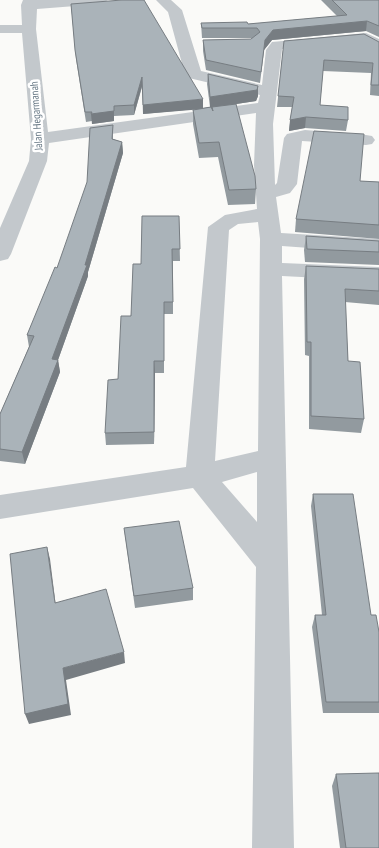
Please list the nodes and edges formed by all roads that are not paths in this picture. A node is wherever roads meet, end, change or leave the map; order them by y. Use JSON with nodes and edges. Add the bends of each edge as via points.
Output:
{"nodes":[{"id":1,"x":89,"y":0,"type":"edge"},
{"id":2,"x":101,"y":0,"type":"edge"},
{"id":3,"x":163,"y":0,"type":"edge"},
{"id":4,"x":29,"y":2,"type":"edge"},
{"id":5,"x":351,"y":25,"type":"edge"},
{"id":6,"x":0,"y":29,"type":"edge"},
{"id":7,"x":29,"y":29,"type":"junction"},
{"id":8,"x":366,"y":37,"type":"junction"},
{"id":9,"x":379,"y":46,"type":"edge"},
{"id":10,"x":267,"y":99,"type":"junction"},
{"id":11,"x":40,"y":139,"type":"junction"},
{"id":12,"x":366,"y":140,"type":"edge"},
{"id":13,"x":268,"y":215,"type":"junction"},
{"id":14,"x":379,"y":246,"type":"edge"},
{"id":15,"x":0,"y":254,"type":"edge"},
{"id":16,"x":271,"y":269,"type":"junction"},
{"id":17,"x":379,"y":274,"type":"edge"},
{"id":18,"x":272,"y":458,"type":"junction"},
{"id":19,"x":200,"y":476,"type":"junction"},
{"id":20,"x":0,"y":507,"type":"edge"},
{"id":21,"x":271,"y":562,"type":"junction"},
{"id":22,"x":273,"y":848,"type":"edge"}],
"edges":[{"from":1,"to":2,"type":"street"},
{"from":1,"to":4,"type":"street"},
{"from":3,"to":10,"type":"street","via":[[175,10],[194,45],[192,71],[195,75],[239,76]]},
{"from":4,"to":7,"type":"street","name":"Jalan Hegarmanah"},
{"from":5,"to":8,"type":"street"},
{"from":6,"to":7,"type":"street"},
{"from":7,"to":11,"type":"street","name":"Jalan Hegarmanah"},
{"from":8,"to":9,"type":"street"},
{"from":8,"to":10,"type":"street","via":[[277,45]]},
{"from":10,"to":11,"type":"street"},
{"from":10,"to":13,"type":"street"},
{"from":11,"to":15,"type":"street","name":"Jalan Hegarmanah","via":[[32,182]]},
{"from":12,"to":13,"type":"street","via":[[305,134],[293,138],[287,184]]},
{"from":13,"to":14,"type":"street"},
{"from":13,"to":16,"type":"street"},
{"from":13,"to":19,"type":"street","via":[[232,218],[219,227]]},
{"from":16,"to":17,"type":"street"},
{"from":16,"to":18,"type":"street"},
{"from":18,"to":19,"type":"street"},
{"from":18,"to":21,"type":"street"},
{"from":19,"to":20,"type":"street"},
{"from":19,"to":21,"type":"street"},
{"from":21,"to":22,"type":"street"}]}
